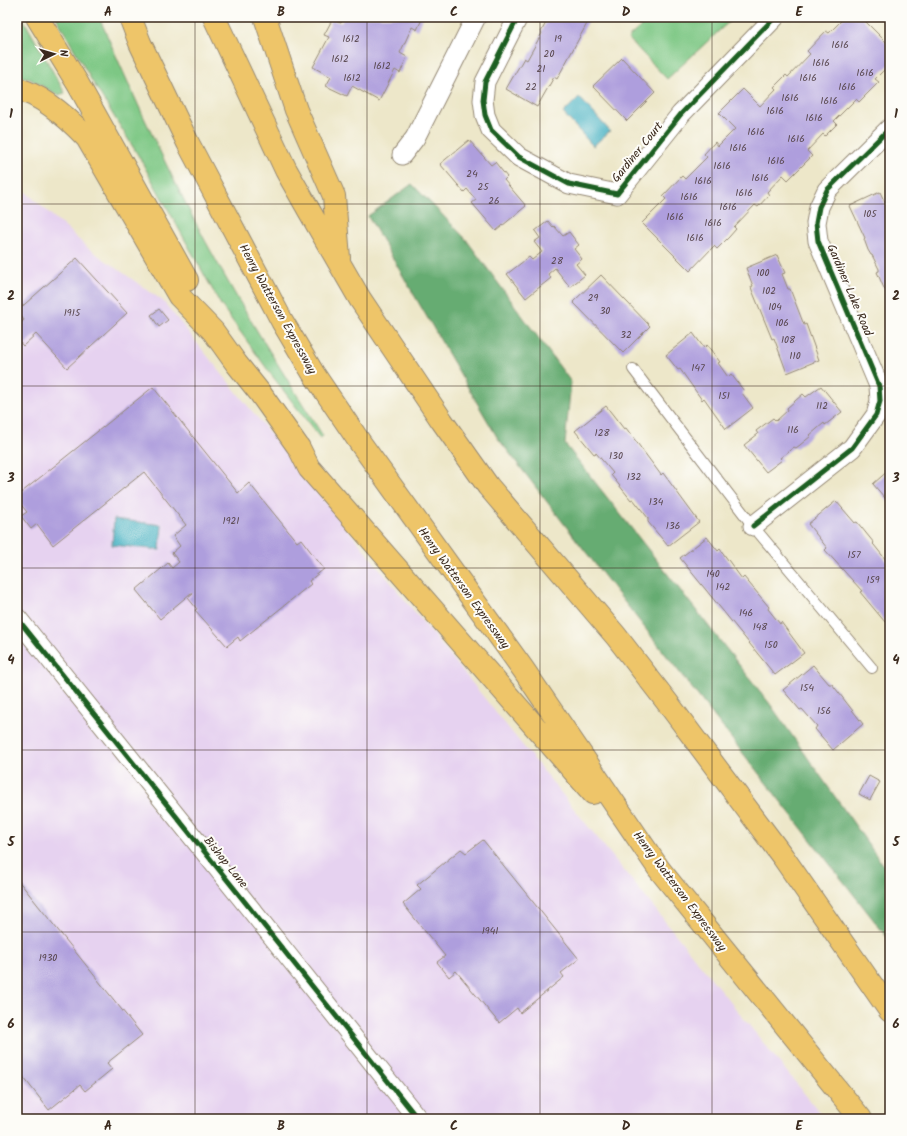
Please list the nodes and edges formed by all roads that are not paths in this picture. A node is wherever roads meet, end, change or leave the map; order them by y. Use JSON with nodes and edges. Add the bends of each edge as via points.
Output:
{"nodes":[{"id":1,"x":37,"y":17,"type":"edge"},
{"id":2,"x":130,"y":17,"type":"edge"},
{"id":3,"x":214,"y":17,"type":"edge"},
{"id":4,"x":265,"y":17,"type":"edge"},
{"id":5,"x":476,"y":17,"type":"edge"},
{"id":6,"x":518,"y":17,"type":"edge"},
{"id":7,"x":775,"y":17,"type":"edge"},
{"id":8,"x":17,"y":89,"type":"edge"},
{"id":9,"x":890,"y":128,"type":"edge"},
{"id":10,"x":402,"y":156,"type":"dead end"},
{"id":11,"x":340,"y":265,"type":"junction"},
{"id":12,"x":213,"y":331,"type":"junction"},
{"id":13,"x":633,"y":369,"type":"dead end"},
{"id":14,"x":754,"y":526,"type":"junction"},
{"id":15,"x":17,"y":618,"type":"edge"},
{"id":16,"x":872,"y":668,"type":"dead end"},
{"id":17,"x":659,"y":869,"type":"junction"},
{"id":18,"x":890,"y":1011,"type":"edge"},
{"id":19,"x":418,"y":1119,"type":"edge"},
{"id":20,"x":861,"y":1119,"type":"edge"}],
"edges":[{"from":1,"to":12,"type":"highway","via":[[78,84],[192,287]]},
{"from":2,"to":17,"type":"highway","name":"Henry Watterson Expressway","via":[[188,143],[282,321],[313,373],[523,669]]},
{"from":3,"to":11,"type":"highway","via":[[286,170]]},
{"from":4,"to":11,"type":"highway","via":[[296,110],[334,196]]},
{"from":5,"to":10,"type":"street","via":[[415,138]]},
{"from":6,"to":7,"type":"street","name":"Gardiner Court","via":[[485,82],[483,100],[491,130],[520,157],[569,184],[617,194],[680,114]]},
{"from":8,"to":12,"type":"highway","via":[[47,103],[72,122],[86,138],[179,296]]},
{"from":9,"to":14,"type":"street","name":"Gardiner Lake Road","via":[[827,190],[819,206],[816,223],[818,241],[879,386],[880,401],[876,415],[852,448]]},
{"from":11,"to":18,"type":"highway","via":[[360,299],[488,486],[616,636],[667,702],[782,857]]},
{"from":12,"to":17,"type":"highway","via":[[299,448],[309,468]]},
{"from":13,"to":14,"type":"lane"},
{"from":14,"to":16,"type":"lane"},
{"from":15,"to":19,"type":"street","name":"Bishop Lane"},
{"from":17,"to":20,"type":"highway","name":"Henry Watterson Expressway"}]}
